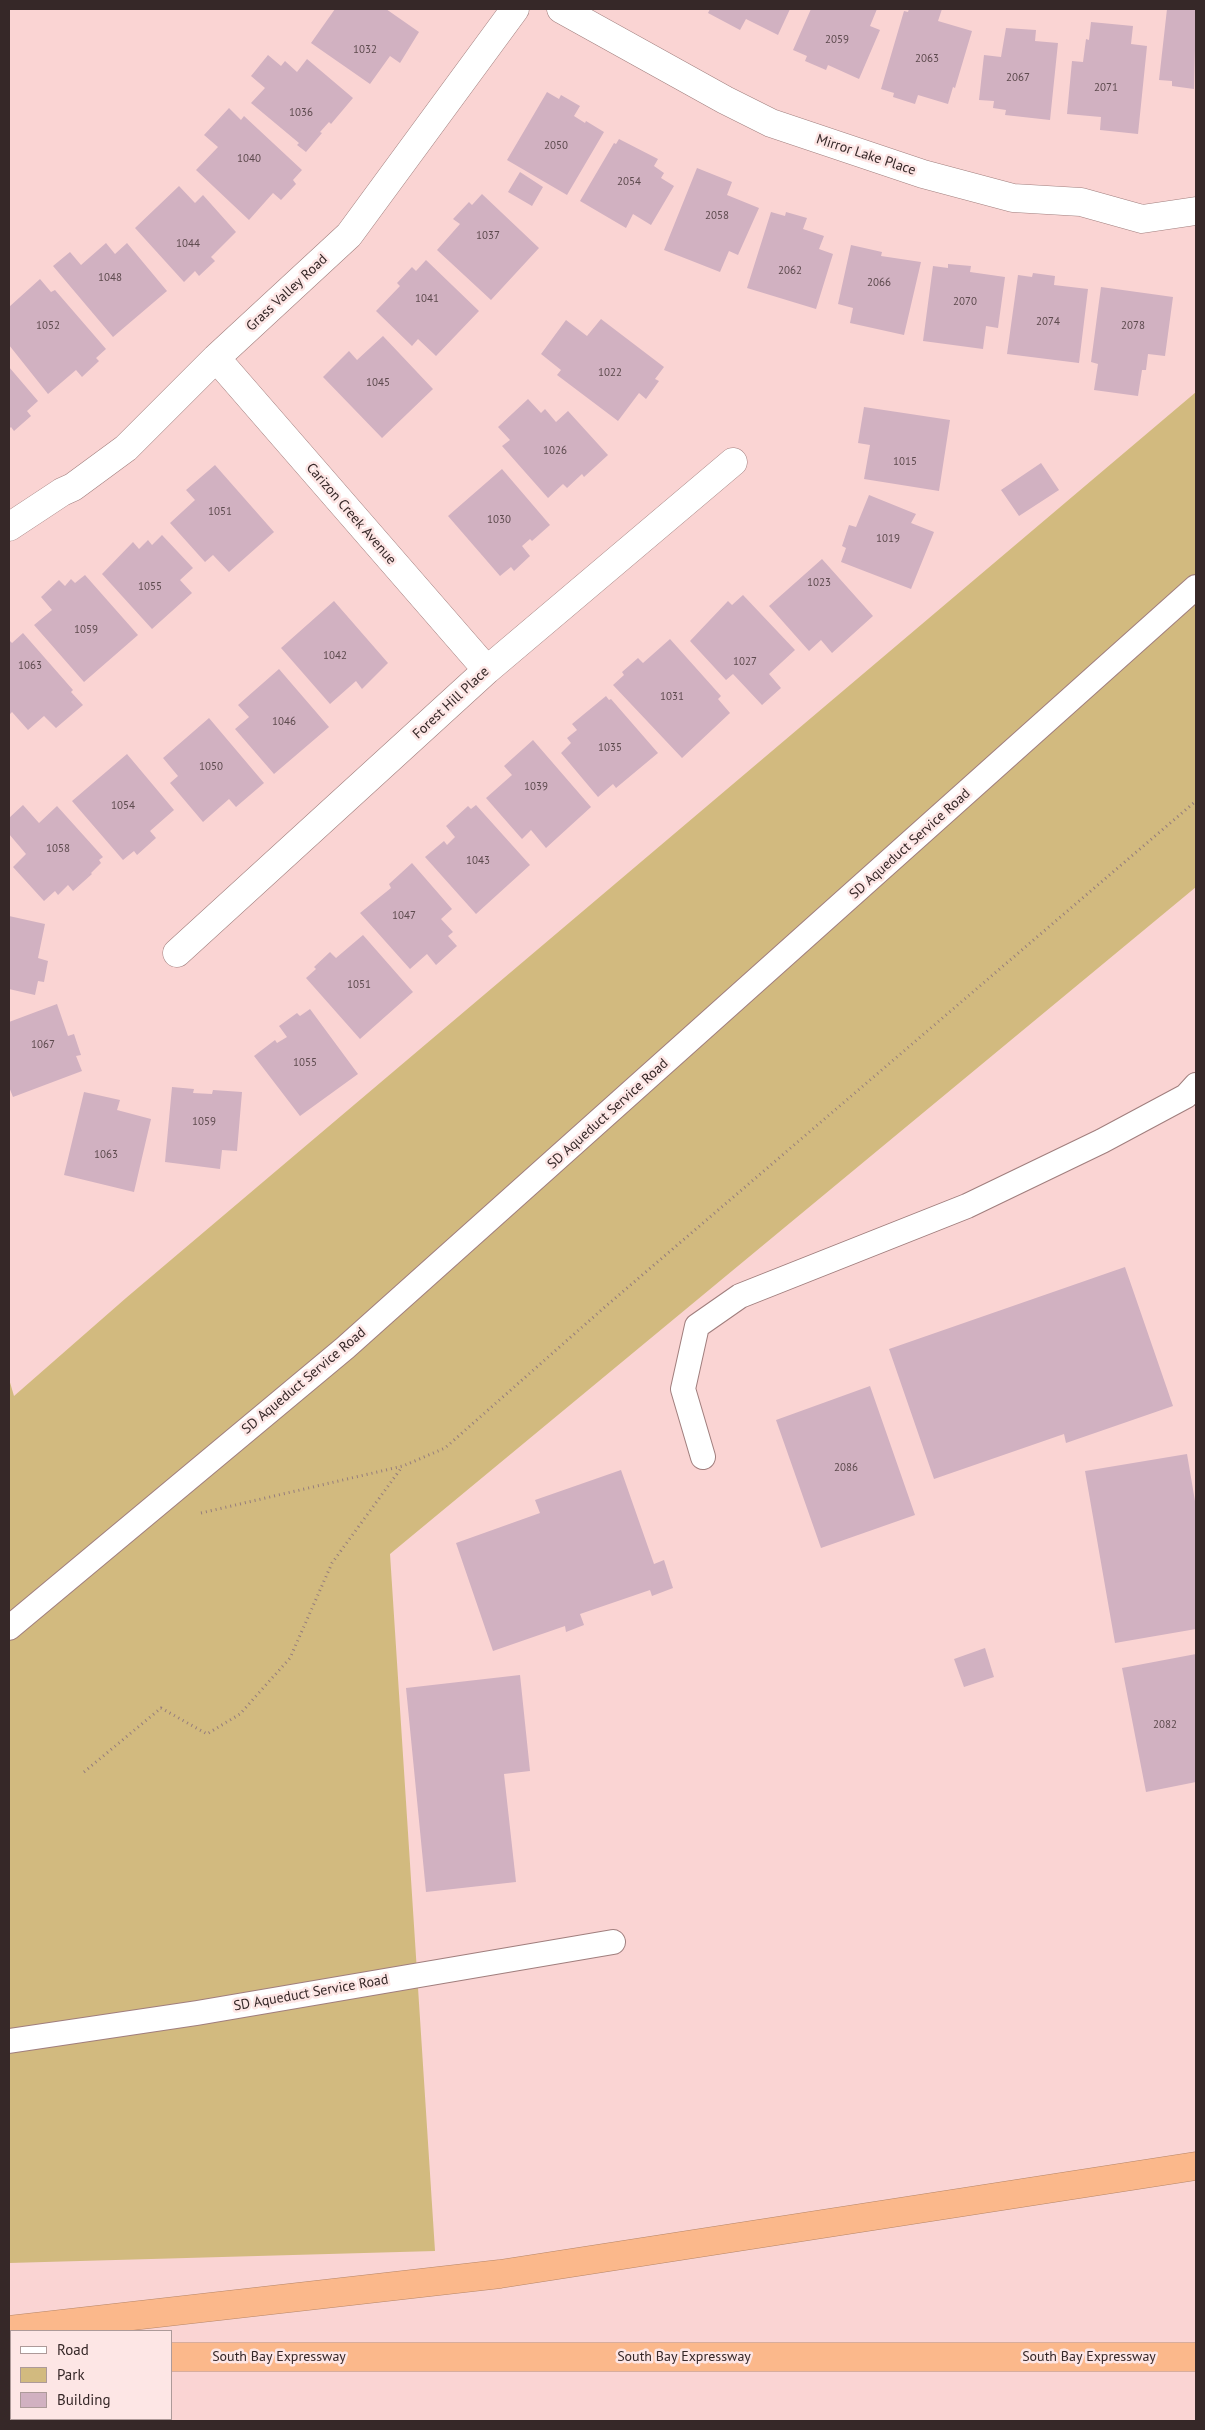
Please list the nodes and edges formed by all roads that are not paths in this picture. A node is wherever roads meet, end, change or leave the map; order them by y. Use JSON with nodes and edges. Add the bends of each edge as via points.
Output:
{"nodes":[{"id":1,"x":515,"y":9,"type":"edge"},
{"id":2,"x":561,"y":9,"type":"edge"},
{"id":3,"x":1196,"y":211,"type":"edge"},
{"id":4,"x":216,"y":358,"type":"junction"},
{"id":5,"x":733,"y":462,"type":"dead end"},
{"id":6,"x":9,"y":527,"type":"edge"},
{"id":7,"x":1196,"y":588,"type":"edge"},
{"id":8,"x":487,"y":670,"type":"junction"},
{"id":9,"x":177,"y":953,"type":"dead end"},
{"id":10,"x":1193,"y":1097,"type":"edge"},
{"id":11,"x":703,"y":1457,"type":"dead end"},
{"id":12,"x":9,"y":1628,"type":"edge"},
{"id":13,"x":613,"y":1942,"type":"dead end"},
{"id":14,"x":9,"y":2041,"type":"edge"},
{"id":15,"x":1196,"y":2166,"type":"edge"},
{"id":16,"x":9,"y":2330,"type":"edge"},
{"id":17,"x":172,"y":2357,"type":"edge"},
{"id":18,"x":1196,"y":2357,"type":"edge"}],
"edges":[{"from":1,"to":4,"type":"street","name":"Grass Valley Road","via":[[350,235]]},
{"from":2,"to":3,"type":"street","name":"Mirror Lake Place","via":[[771,123],[914,171],[1013,198],[1081,202],[1142,219]]},
{"from":4,"to":6,"type":"street","name":"Grass Valley Road","via":[[126,448],[73,487]]},
{"from":4,"to":8,"type":"street","name":"Carizon Creek Avenue"},
{"from":5,"to":8,"type":"street","name":"Forest Hill Place"},
{"from":7,"to":12,"type":"lane","name":"SD Aqueduct Service Road","via":[[345,1348]]},
{"from":8,"to":9,"type":"street","name":"Forest Hill Place"},
{"from":10,"to":11,"type":"lane","via":[[967,1206],[740,1296],[698,1326],[683,1389]]},
{"from":13,"to":14,"type":"lane","name":"SD Aqueduct Service Road","via":[[196,2013]]},
{"from":15,"to":16,"type":"highway","via":[[500,2274]]},
{"from":17,"to":18,"type":"highway","name":"South Bay Expressway"}]}
